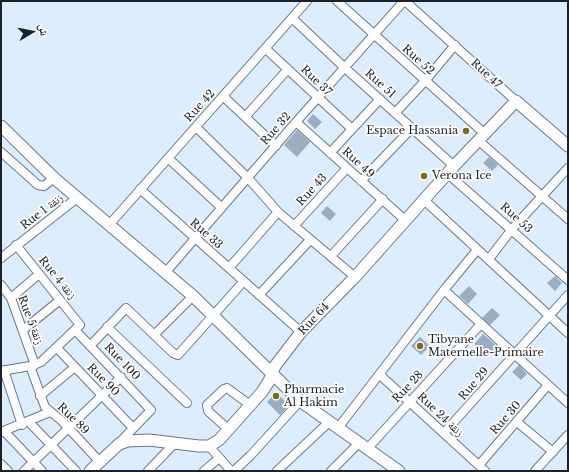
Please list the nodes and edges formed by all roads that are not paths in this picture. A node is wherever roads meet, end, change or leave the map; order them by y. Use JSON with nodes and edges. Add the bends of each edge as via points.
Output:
{"nodes":[{"id":1,"x":307,"y":1,"type":"edge"},
{"id":2,"x":337,"y":1,"type":"edge"},
{"id":3,"x":405,"y":1,"type":"edge"},
{"id":4,"x":292,"y":18,"type":"junction"},
{"id":5,"x":374,"y":36,"type":"junction"},
{"id":6,"x":455,"y":45,"type":"junction"},
{"id":7,"x":266,"y":49,"type":"junction"},
{"id":8,"x":345,"y":68,"type":"junction"},
{"id":9,"x":288,"y":69,"type":"junction"},
{"id":10,"x":425,"y":81,"type":"junction"},
{"id":11,"x":224,"y":96,"type":"junction"},
{"id":12,"x":318,"y":98,"type":"junction"},
{"id":13,"x":380,"y":99,"type":"junction"},
{"id":14,"x":516,"y":101,"type":"junction"},
{"id":15,"x":395,"y":113,"type":"junction"},
{"id":16,"x":246,"y":116,"type":"junction"},
{"id":17,"x":296,"y":122,"type":"junction"},
{"id":18,"x":1,"y":126,"type":"edge"},
{"id":19,"x":196,"y":128,"type":"junction"},
{"id":20,"x":412,"y":128,"type":"junction"},
{"id":21,"x":352,"y":129,"type":"junction"},
{"id":22,"x":482,"y":137,"type":"junction"},
{"id":23,"x":276,"y":146,"type":"junction"},
{"id":24,"x":568,"y":146,"type":"edge"},
{"id":25,"x":1,"y":152,"type":"edge"},
{"id":26,"x":330,"y":153,"type":"junction"},
{"id":27,"x":168,"y":158,"type":"junction"},
{"id":28,"x":347,"y":168,"type":"junction"},
{"id":29,"x":568,"y":168,"type":"edge"},
{"id":30,"x":451,"y":170,"type":"junction"},
{"id":31,"x":54,"y":178,"type":"junction"},
{"id":32,"x":248,"y":178,"type":"junction"},
{"id":33,"x":362,"y":181,"type":"junction"},
{"id":34,"x":140,"y":189,"type":"junction"},
{"id":35,"x":542,"y":196,"type":"junction"},
{"id":36,"x":77,"y":198,"type":"junction"},
{"id":37,"x":383,"y":199,"type":"junction"},
{"id":38,"x":424,"y":200,"type":"junction"},
{"id":39,"x":221,"y":207,"type":"junction"},
{"id":40,"x":278,"y":212,"type":"junction"},
{"id":41,"x":568,"y":219,"type":"edge"},
{"id":42,"x":405,"y":220,"type":"junction"},
{"id":43,"x":109,"y":225,"type":"junction"},
{"id":44,"x":294,"y":226,"type":"junction"},
{"id":45,"x":512,"y":229,"type":"junction"},
{"id":46,"x":194,"y":239,"type":"junction"},
{"id":47,"x":310,"y":240,"type":"junction"},
{"id":48,"x":16,"y":245,"type":"junction"},
{"id":49,"x":477,"y":250,"type":"junction"},
{"id":50,"x":331,"y":256,"type":"junction"},
{"id":51,"x":1,"y":258,"type":"edge"},
{"id":52,"x":489,"y":258,"type":"junction"},
{"id":53,"x":229,"y":268,"type":"junction"},
{"id":54,"x":165,"y":273,"type":"junction"},
{"id":55,"x":40,"y":274,"type":"junction"},
{"id":56,"x":355,"y":277,"type":"junction"},
{"id":57,"x":568,"y":280,"type":"edge"},
{"id":58,"x":244,"y":282,"type":"junction"},
{"id":59,"x":1,"y":285,"type":"edge"},
{"id":60,"x":444,"y":290,"type":"junction"},
{"id":61,"x":259,"y":295,"type":"junction"},
{"id":62,"x":568,"y":295,"type":"edge"},
{"id":63,"x":193,"y":296,"type":"junction"},
{"id":64,"x":11,"y":298,"type":"junction"},
{"id":65,"x":60,"y":300,"type":"junction"},
{"id":66,"x":212,"y":316,"type":"junction"},
{"id":67,"x":550,"y":316,"type":"junction"},
{"id":68,"x":481,"y":324,"type":"junction"},
{"id":69,"x":107,"y":327,"type":"junction"},
{"id":70,"x":78,"y":328,"type":"junction"},
{"id":71,"x":23,"y":330,"type":"junction"},
{"id":72,"x":301,"y":332,"type":"junction"},
{"id":73,"x":568,"y":333,"type":"edge"},
{"id":74,"x":154,"y":335,"type":"junction"},
{"id":75,"x":90,"y":346,"type":"junction"},
{"id":76,"x":57,"y":348,"type":"junction"},
{"id":77,"x":515,"y":354,"type":"junction"},
{"id":78,"x":33,"y":365,"type":"junction"},
{"id":79,"x":75,"y":367,"type":"junction"},
{"id":80,"x":2,"y":370,"type":"edge"},
{"id":81,"x":271,"y":374,"type":"junction"},
{"id":82,"x":380,"y":375,"type":"junction"},
{"id":83,"x":121,"y":377,"type":"junction"},
{"id":84,"x":548,"y":385,"type":"junction"},
{"id":85,"x":103,"y":395,"type":"junction"},
{"id":86,"x":40,"y":396,"type":"junction"},
{"id":87,"x":300,"y":401,"type":"junction"},
{"id":88,"x":410,"y":402,"type":"junction"},
{"id":89,"x":568,"y":402,"type":"edge"},
{"id":90,"x":187,"y":403,"type":"dead end"},
{"id":91,"x":250,"y":405,"type":"junction"},
{"id":92,"x":50,"y":412,"type":"junction"},
{"id":93,"x":517,"y":422,"type":"junction"},
{"id":94,"x":25,"y":423,"type":"junction"},
{"id":95,"x":334,"y":425,"type":"junction"},
{"id":96,"x":69,"y":428,"type":"junction"},
{"id":97,"x":133,"y":428,"type":"junction"},
{"id":98,"x":229,"y":430,"type":"junction"},
{"id":99,"x":2,"y":432,"type":"edge"},
{"id":100,"x":444,"y":434,"type":"junction"},
{"id":101,"x":568,"y":435,"type":"edge"},
{"id":102,"x":51,"y":444,"type":"junction"},
{"id":103,"x":119,"y":444,"type":"junction"},
{"id":104,"x":174,"y":444,"type":"junction"},
{"id":105,"x":364,"y":445,"type":"junction"},
{"id":106,"x":209,"y":446,"type":"junction"},
{"id":107,"x":553,"y":452,"type":"junction"},
{"id":108,"x":218,"y":458,"type":"junction"},
{"id":109,"x":99,"y":461,"type":"junction"},
{"id":110,"x":33,"y":462,"type":"junction"},
{"id":111,"x":1,"y":464,"type":"edge"},
{"id":112,"x":482,"y":468,"type":"edge"},
{"id":113,"x":393,"y":469,"type":"edge"},
{"id":114,"x":8,"y":471,"type":"edge"},
{"id":115,"x":24,"y":471,"type":"edge"},
{"id":116,"x":42,"y":471,"type":"edge"},
{"id":117,"x":76,"y":471,"type":"edge"},
{"id":118,"x":90,"y":471,"type":"edge"},
{"id":119,"x":148,"y":471,"type":"edge"},
{"id":120,"x":204,"y":471,"type":"edge"},
{"id":121,"x":231,"y":471,"type":"edge"},
{"id":122,"x":234,"y":471,"type":"edge"},
{"id":123,"x":277,"y":471,"type":"edge"},
{"id":124,"x":331,"y":471,"type":"edge"},
{"id":125,"x":535,"y":471,"type":"edge"}],
"edges":[{"from":1,"to":4,"type":"street","name":"Rue 42"},
{"from":2,"to":5,"type":"street","name":"Rue 52"},
{"from":3,"to":5,"type":"street","name":"Rue 32"},
{"from":3,"to":6,"type":"street","name":"Rue 47"},
{"from":4,"to":7,"type":"street","name":"Rue 42"},
{"from":4,"to":8,"type":"street","name":"Rue 51"},
{"from":5,"to":8,"type":"street","name":"Rue 32"},
{"from":5,"to":10,"type":"street","name":"Rue 52"},
{"from":6,"to":10,"type":"street"},
{"from":6,"to":14,"type":"street","name":"Rue 47"},
{"from":7,"to":9,"type":"street","name":"Rue 37"},
{"from":7,"to":11,"type":"street","name":"Rue 42"},
{"from":8,"to":12,"type":"street","name":"Rue 32"},
{"from":8,"to":13,"type":"street","name":"Rue 51"},
{"from":9,"to":12,"type":"street","name":"Rue 37"},
{"from":9,"to":16,"type":"street"},
{"from":10,"to":15,"type":"street"},
{"from":10,"to":22,"type":"street","name":"Rue 52"},
{"from":11,"to":16,"type":"street"},
{"from":11,"to":19,"type":"street","name":"Rue 42"},
{"from":12,"to":17,"type":"street","name":"Rue 32"},
{"from":12,"to":21,"type":"street","name":"Rue 37"},
{"from":13,"to":15,"type":"street","name":"Rue 51"},
{"from":13,"to":21,"type":"street"},
{"from":14,"to":22,"type":"street","name":"Rue 64"},
{"from":14,"to":24,"type":"street","name":"Rue 47"},
{"from":15,"to":20,"type":"street","name":"Rue 51"},
{"from":16,"to":23,"type":"street"},
{"from":17,"to":23,"type":"street","name":"Rue 32"},
{"from":17,"to":26,"type":"street","name":"Rue 49"},
{"from":18,"to":31,"type":"street"},
{"from":19,"to":27,"type":"street","name":"Rue 42"},
{"from":19,"to":32,"type":"street"},
{"from":20,"to":30,"type":"street","name":"Rue 51"},
{"from":20,"to":33,"type":"street"},
{"from":21,"to":26,"type":"street"},
{"from":22,"to":30,"type":"street","name":"Rue 64"},
{"from":22,"to":35,"type":"street","name":"Rue 52"},
{"from":23,"to":32,"type":"street","name":"Rue 32"},
{"from":25,"to":31,"type":"street","via":[[38,186],[44,186]]},
{"from":26,"to":28,"type":"street","name":"Rue 49"},
{"from":27,"to":34,"type":"street","name":"Rue 42"},
{"from":27,"to":39,"type":"street"},
{"from":28,"to":33,"type":"street","name":"Rue 49"},
{"from":28,"to":44,"type":"street","name":"Rue 43"},
{"from":29,"to":35,"type":"street"},
{"from":30,"to":38,"type":"street","name":"Rue 64"},
{"from":30,"to":45,"type":"street","name":"Rue 53"},
{"from":31,"to":36,"type":"street"},
{"from":32,"to":39,"type":"street","name":"Rue 32"},
{"from":32,"to":40,"type":"street"},
{"from":33,"to":37,"type":"street","name":"Rue 49"},
{"from":34,"to":43,"type":"street","name":"Rue 42"},
{"from":34,"to":46,"type":"street","name":"Rue 33"},
{"from":35,"to":41,"type":"street","name":"Rue 52"},
{"from":35,"to":45,"type":"street"},
{"from":36,"to":43,"type":"street"},
{"from":36,"to":48,"type":"street","name":"Rue 1 زنقة"},
{"from":37,"to":42,"type":"street","name":"Rue 49"},
{"from":37,"to":50,"type":"street"},
{"from":38,"to":42,"type":"street","name":"Rue 64"},
{"from":38,"to":49,"type":"street"},
{"from":39,"to":46,"type":"street","name":"Rue 32"},
{"from":40,"to":44,"type":"street"},
{"from":40,"to":53,"type":"street"},
{"from":42,"to":56,"type":"street","name":"Rue 64"},
{"from":43,"to":54,"type":"street"},
{"from":44,"to":47,"type":"street"},
{"from":45,"to":52,"type":"street"},
{"from":45,"to":57,"type":"street","name":"Rue 53"},
{"from":46,"to":53,"type":"street","name":"Rue 33"},
{"from":46,"to":54,"type":"street","name":"Rue 32"},
{"from":47,"to":50,"type":"street"},
{"from":47,"to":61,"type":"street"},
{"from":48,"to":51,"type":"street","name":"Rue 1 زنقة"},
{"from":48,"to":55,"type":"street","name":"Rue 4 زنقة"},
{"from":49,"to":52,"type":"street"},
{"from":49,"to":60,"type":"street"},
{"from":50,"to":56,"type":"street"},
{"from":52,"to":67,"type":"street"},
{"from":53,"to":58,"type":"street","name":"Rue 33"},
{"from":54,"to":63,"type":"street"},
{"from":55,"to":64,"type":"street"},
{"from":55,"to":65,"type":"street","name":"Rue 4 زنقة"},
{"from":56,"to":72,"type":"street","name":"Rue 64"},
{"from":58,"to":61,"type":"street","name":"Rue 33"},
{"from":58,"to":66,"type":"street"},
{"from":59,"to":64,"type":"street","name":"Rue 5 زنقة"},
{"from":60,"to":68,"type":"street"},
{"from":60,"to":82,"type":"street"},
{"from":61,"to":72,"type":"street"},
{"from":62,"to":67,"type":"street","name":"Rue 29"},
{"from":63,"to":66,"type":"street"},
{"from":63,"to":74,"type":"street"},
{"from":64,"to":71,"type":"street","name":"Rue 5 زنقة"},
{"from":65,"to":70,"type":"street","name":"Rue 4 زنقة"},
{"from":65,"to":71,"type":"street"},
{"from":66,"to":74,"type":"street","via":[[178,355]]},
{"from":66,"to":81,"type":"street"},
{"from":67,"to":73,"type":"street"},
{"from":67,"to":77,"type":"street","name":"Rue 29"},
{"from":68,"to":77,"type":"street"},
{"from":68,"to":88,"type":"street","name":"Rue 28"},
{"from":69,"to":74,"type":"street","via":[[126,308]]},
{"from":69,"to":75,"type":"street"},
{"from":69,"to":90,"type":"street"},
{"from":70,"to":75,"type":"street","name":"Rue 100"},
{"from":70,"to":76,"type":"street"},
{"from":71,"to":78,"type":"street","name":"Rue 5 زنقة"},
{"from":72,"to":81,"type":"street","name":"Rue 64"},
{"from":75,"to":83,"type":"street","name":"Rue 100"},
{"from":76,"to":78,"type":"street"},
{"from":76,"to":79,"type":"street","name":"Rue 90"},
{"from":77,"to":84,"type":"street"},
{"from":77,"to":100,"type":"street","name":"Rue 29"},
{"from":78,"to":80,"type":"street"},
{"from":78,"to":86,"type":"street","name":"Rue 89"},
{"from":79,"to":85,"type":"street","name":"Rue 90"},
{"from":79,"to":86,"type":"street"},
{"from":80,"to":94,"type":"street"},
{"from":81,"to":87,"type":"street"},
{"from":81,"to":91,"type":"street","name":"Rue 64","via":[[266,386]]},
{"from":82,"to":88,"type":"street","name":"Rue 24 زنقة"},
{"from":82,"to":95,"type":"street"},
{"from":83,"to":85,"type":"street"},
{"from":83,"to":97,"type":"street","name":"Rue 100","via":[[151,410]]},
{"from":84,"to":89,"type":"street"},
{"from":84,"to":93,"type":"street","name":"Rue 30"},
{"from":85,"to":96,"type":"street"},
{"from":85,"to":97,"type":"street","name":"Rue 90"},
{"from":86,"to":92,"type":"street","name":"Rue 89"},
{"from":87,"to":95,"type":"street"},
{"from":87,"to":122,"type":"street"},
{"from":88,"to":100,"type":"street","name":"Rue 24 زنقة"},
{"from":88,"to":105,"type":"street","name":"Rue 28"},
{"from":91,"to":98,"type":"street","name":"Rue 64"},
{"from":91,"to":98,"type":"street","via":[[227,388],[207,405],[208,411]]},
{"from":92,"to":94,"type":"street"},
{"from":92,"to":96,"type":"street","name":"Rue 89"},
{"from":93,"to":107,"type":"street"},
{"from":93,"to":112,"type":"street","name":"Rue 30"},
{"from":94,"to":99,"type":"street"},
{"from":94,"to":102,"type":"street"},
{"from":95,"to":105,"type":"street"},
{"from":95,"to":123,"type":"street"},
{"from":96,"to":102,"type":"street"},
{"from":96,"to":109,"type":"street","name":"Rue 89"},
{"from":97,"to":103,"type":"street"},
{"from":98,"to":106,"type":"street","name":"Rue 64"},
{"from":99,"to":110,"type":"street"},
{"from":100,"to":112,"type":"street","name":"Rue 24 زنقة"},
{"from":101,"to":107,"type":"street"},
{"from":102,"to":110,"type":"street"},
{"from":102,"to":117,"type":"street"},
{"from":103,"to":104,"type":"street","via":[[138,440]]},
{"from":103,"to":109,"type":"street"},
{"from":104,"to":106,"type":"street"},
{"from":104,"to":119,"type":"street"},
{"from":105,"to":113,"type":"street"},
{"from":105,"to":124,"type":"street","name":"Rue 28"},
{"from":106,"to":108,"type":"street"},
{"from":107,"to":125,"type":"street"},
{"from":108,"to":120,"type":"street"},
{"from":108,"to":121,"type":"street"},
{"from":109,"to":118,"type":"street"},
{"from":110,"to":115,"type":"street"},
{"from":110,"to":116,"type":"street"},
{"from":111,"to":114,"type":"street"}]}
